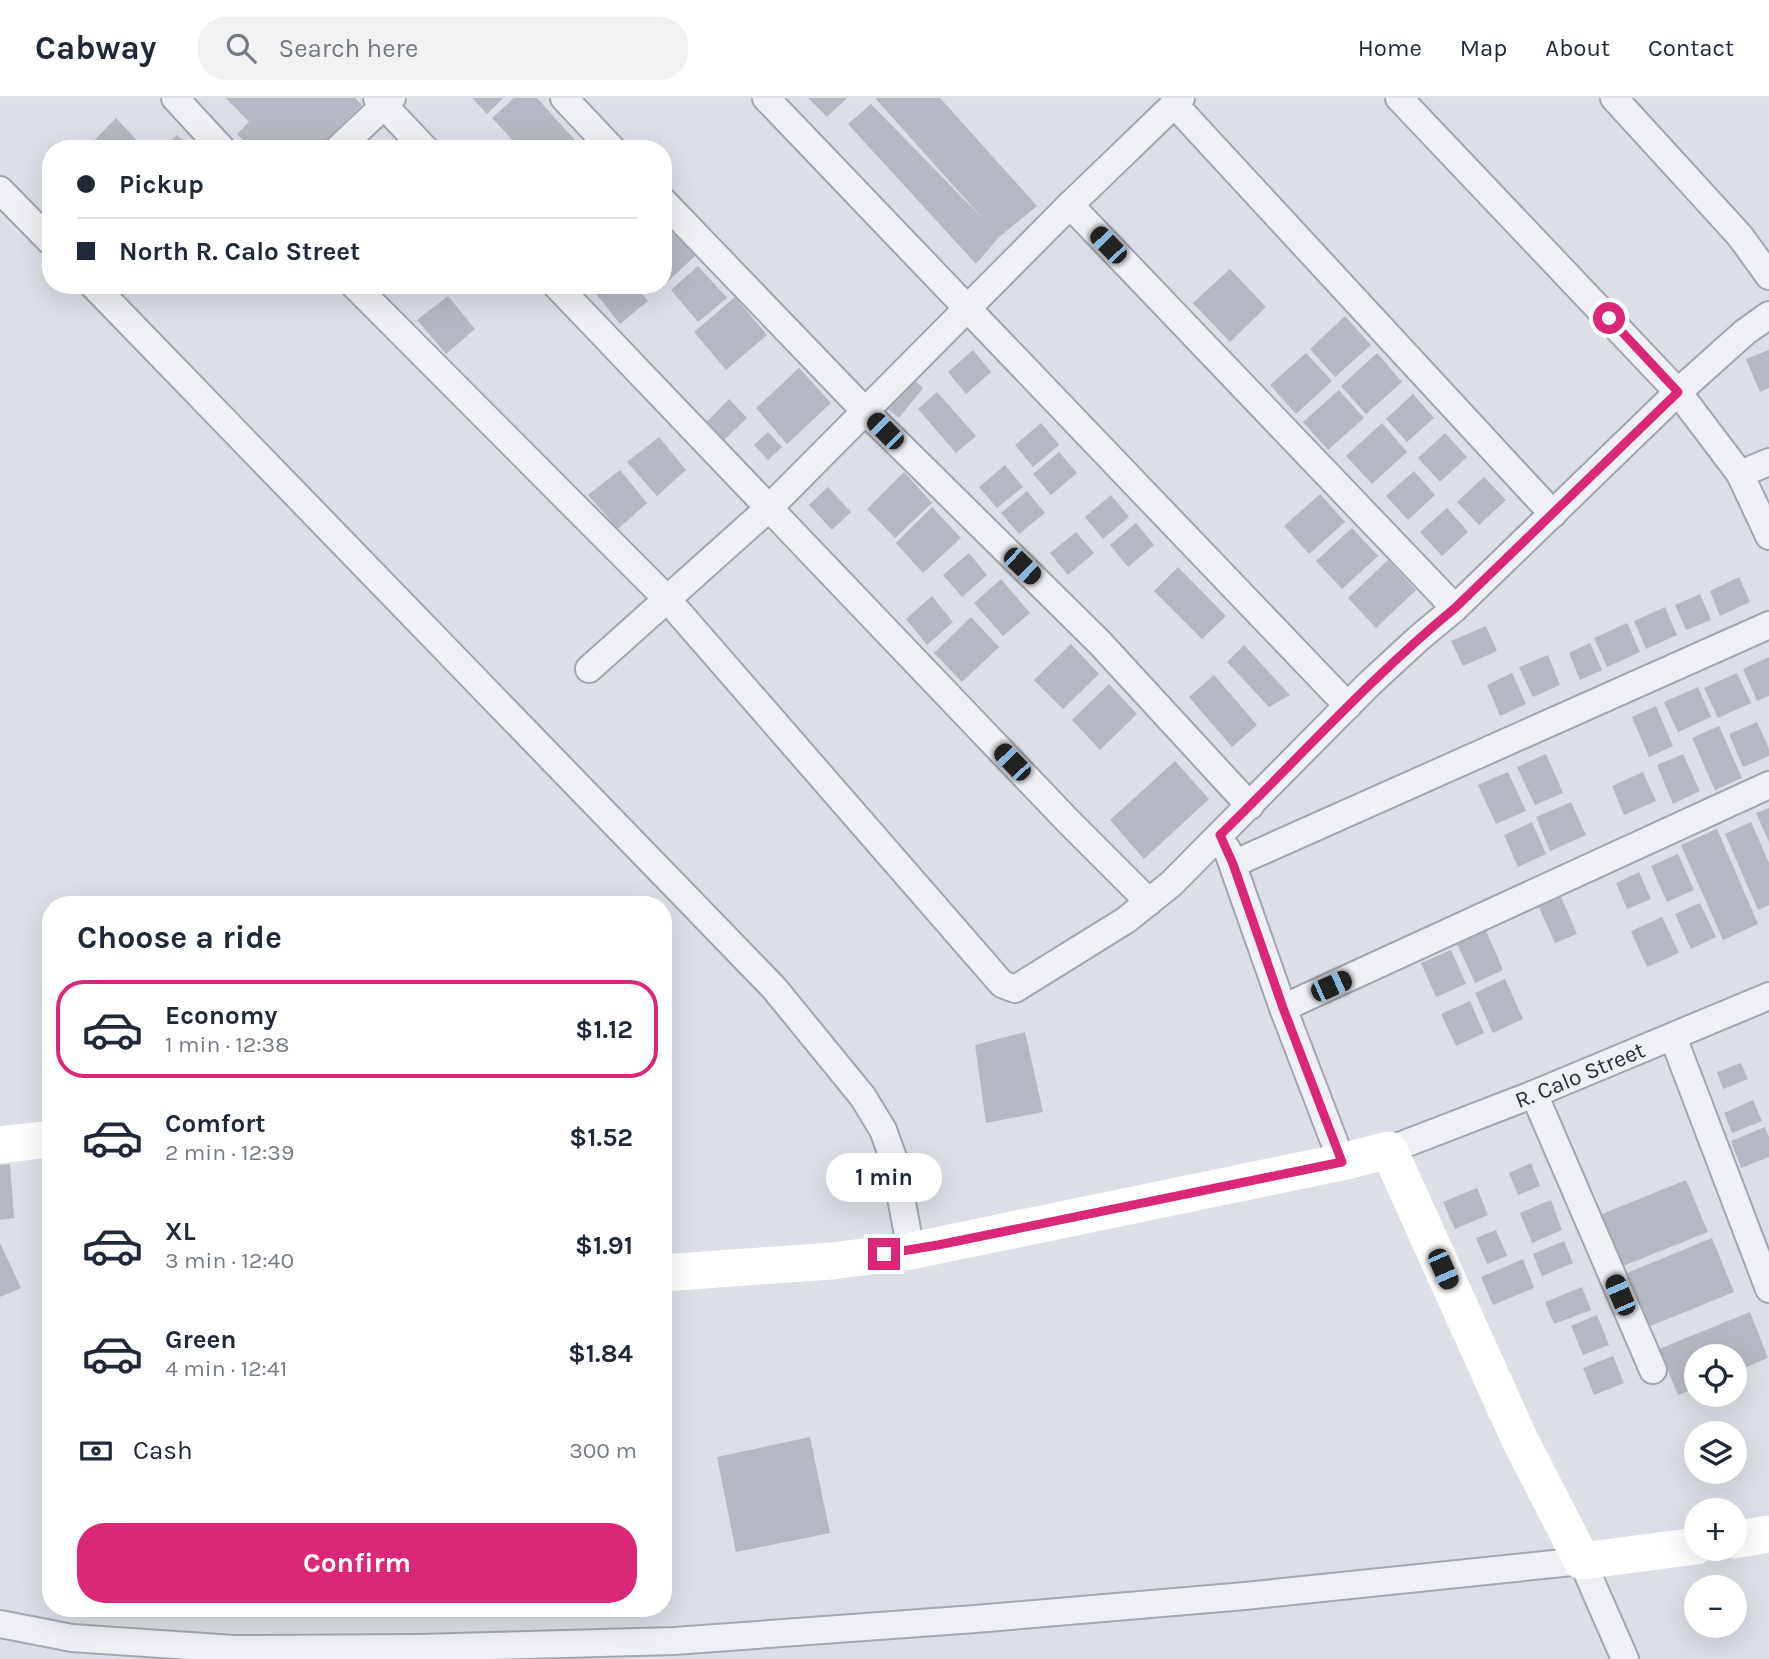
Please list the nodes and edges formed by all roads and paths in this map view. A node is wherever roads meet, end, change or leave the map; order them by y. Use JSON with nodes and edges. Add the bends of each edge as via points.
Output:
{"nodes":[{"id":1,"x":175,"y":98,"type":"edge"},
{"id":2,"x":564,"y":98,"type":"edge"},
{"id":3,"x":766,"y":98,"type":"edge"},
{"id":4,"x":1399,"y":98,"type":"edge"},
{"id":5,"x":1614,"y":98,"type":"edge"},
{"id":6,"x":384,"y":100,"type":"edge"},
{"id":7,"x":1178,"y":101,"type":"edge"},
{"id":8,"x":214,"y":140,"type":"edge"},
{"id":9,"x":346,"y":140,"type":"edge"},
{"id":10,"x":417,"y":140,"type":"edge"},
{"id":11,"x":604,"y":140,"type":"edge"},
{"id":12,"x":0,"y":190,"type":"edge"},
{"id":13,"x":1070,"y":205,"type":"junction"},
{"id":14,"x":672,"y":210,"type":"edge"},
{"id":15,"x":42,"y":233,"type":"edge"},
{"id":16,"x":1769,"y":276,"type":"edge"},
{"id":17,"x":102,"y":294,"type":"edge"},
{"id":18,"x":363,"y":294,"type":"edge"},
{"id":19,"x":565,"y":294,"type":"edge"},
{"id":20,"x":968,"y":308,"type":"junction"},
{"id":21,"x":1769,"y":315,"type":"edge"},
{"id":22,"x":1678,"y":392,"type":"junction"},
{"id":23,"x":866,"y":412,"type":"junction"},
{"id":24,"x":1769,"y":461,"type":"edge"},
{"id":25,"x":1740,"y":474,"type":"junction"},
{"id":26,"x":769,"y":508,"type":"junction"},
{"id":27,"x":1553,"y":514,"type":"junction"},
{"id":28,"x":1769,"y":536,"type":"edge"},
{"id":29,"x":667,"y":599,"type":"junction"},
{"id":30,"x":1455,"y":608,"type":"junction"},
{"id":31,"x":1769,"y":625,"type":"edge"},
{"id":32,"x":589,"y":669,"type":"dead end"},
{"id":33,"x":1348,"y":706,"type":"junction"},
{"id":34,"x":1769,"y":785,"type":"edge"},
{"id":35,"x":1250,"y":806,"type":"junction"},
{"id":36,"x":1220,"y":835,"type":"junction"},
{"id":37,"x":1233,"y":864,"type":"junction"},
{"id":38,"x":1149,"y":902,"type":"junction"},
{"id":39,"x":1769,"y":996,"type":"edge"},
{"id":40,"x":1283,"y":1008,"type":"junction"},
{"id":41,"x":1674,"y":1037,"type":"junction"},
{"id":42,"x":1534,"y":1094,"type":"junction"},
{"id":43,"x":42,"y":1140,"type":"edge"},
{"id":44,"x":0,"y":1144,"type":"edge"},
{"id":45,"x":1389,"y":1150,"type":"junction"},
{"id":46,"x":1342,"y":1162,"type":"junction"},
{"id":47,"x":911,"y":1251,"type":"junction"},
{"id":48,"x":672,"y":1272,"type":"edge"},
{"id":49,"x":1769,"y":1289,"type":"edge"},
{"id":50,"x":1653,"y":1370,"type":"dead end"},
{"id":51,"x":1769,"y":1534,"type":"edge"},
{"id":52,"x":1747,"y":1538,"type":"edge"},
{"id":53,"x":1684,"y":1548,"type":"edge"},
{"id":54,"x":1582,"y":1562,"type":"junction"},
{"id":55,"x":0,"y":1624,"type":"edge"},
{"id":56,"x":1625,"y":1659,"type":"edge"}],
"edges":[{"from":1,"to":8,"type":"street"},
{"from":2,"to":11,"type":"street"},
{"from":3,"to":20,"type":"street"},
{"from":4,"to":22,"type":"street"},
{"from":5,"to":16,"type":"street","via":[[1740,236]]},
{"from":6,"to":9,"type":"street"},
{"from":6,"to":10,"type":"street"},
{"from":7,"to":13,"type":"street"},
{"from":7,"to":27,"type":"street"},
{"from":12,"to":15,"type":"street"},
{"from":13,"to":20,"type":"street"},
{"from":13,"to":30,"type":"street"},
{"from":14,"to":23,"type":"street"},
{"from":17,"to":47,"type":"street","via":[[774,988],[863,1097],[883,1130],[894,1160]]},
{"from":18,"to":29,"type":"street"},
{"from":19,"to":26,"type":"street"},
{"from":20,"to":23,"type":"street"},
{"from":20,"to":33,"type":"street"},
{"from":21,"to":22,"type":"street"},
{"from":22,"to":25,"type":"street"},
{"from":22,"to":27,"type":"street"},
{"from":23,"to":26,"type":"street"},
{"from":23,"to":35,"type":"street","via":[[1100,643]]},
{"from":24,"to":25,"type":"street"},
{"from":25,"to":28,"type":"street"},
{"from":26,"to":29,"type":"street"},
{"from":26,"to":38,"type":"street"},
{"from":27,"to":30,"type":"street"},
{"from":29,"to":32,"type":"street"},
{"from":29,"to":38,"type":"street","via":[[1002,984],[1015,989],[1024,985]]},
{"from":30,"to":33,"type":"street"},
{"from":31,"to":37,"type":"street"},
{"from":33,"to":35,"type":"street"},
{"from":34,"to":40,"type":"street"},
{"from":35,"to":36,"type":"street"},
{"from":36,"to":37,"type":"street"},
{"from":36,"to":38,"type":"street"},
{"from":37,"to":40,"type":"street"},
{"from":39,"to":41,"type":"street","name":"R. Calo Street"},
{"from":40,"to":46,"type":"street"},
{"from":41,"to":42,"type":"street","name":"R. Calo Street"},
{"from":41,"to":49,"type":"street"},
{"from":42,"to":45,"type":"street","name":"R. Calo Street"},
{"from":42,"to":50,"type":"street"},
{"from":43,"to":44,"type":"main road"},
{"from":45,"to":46,"type":"main road"},
{"from":45,"to":54,"type":"main road","via":[[1519,1438]]},
{"from":46,"to":47,"type":"main road"},
{"from":47,"to":48,"type":"main road"},
{"from":51,"to":52,"type":"main road"},
{"from":53,"to":54,"type":"main road"},
{"from":54,"to":55,"type":"street","via":[[1231,1597],[674,1641],[234,1649],[72,1638]]},
{"from":54,"to":56,"type":"street"}]}
